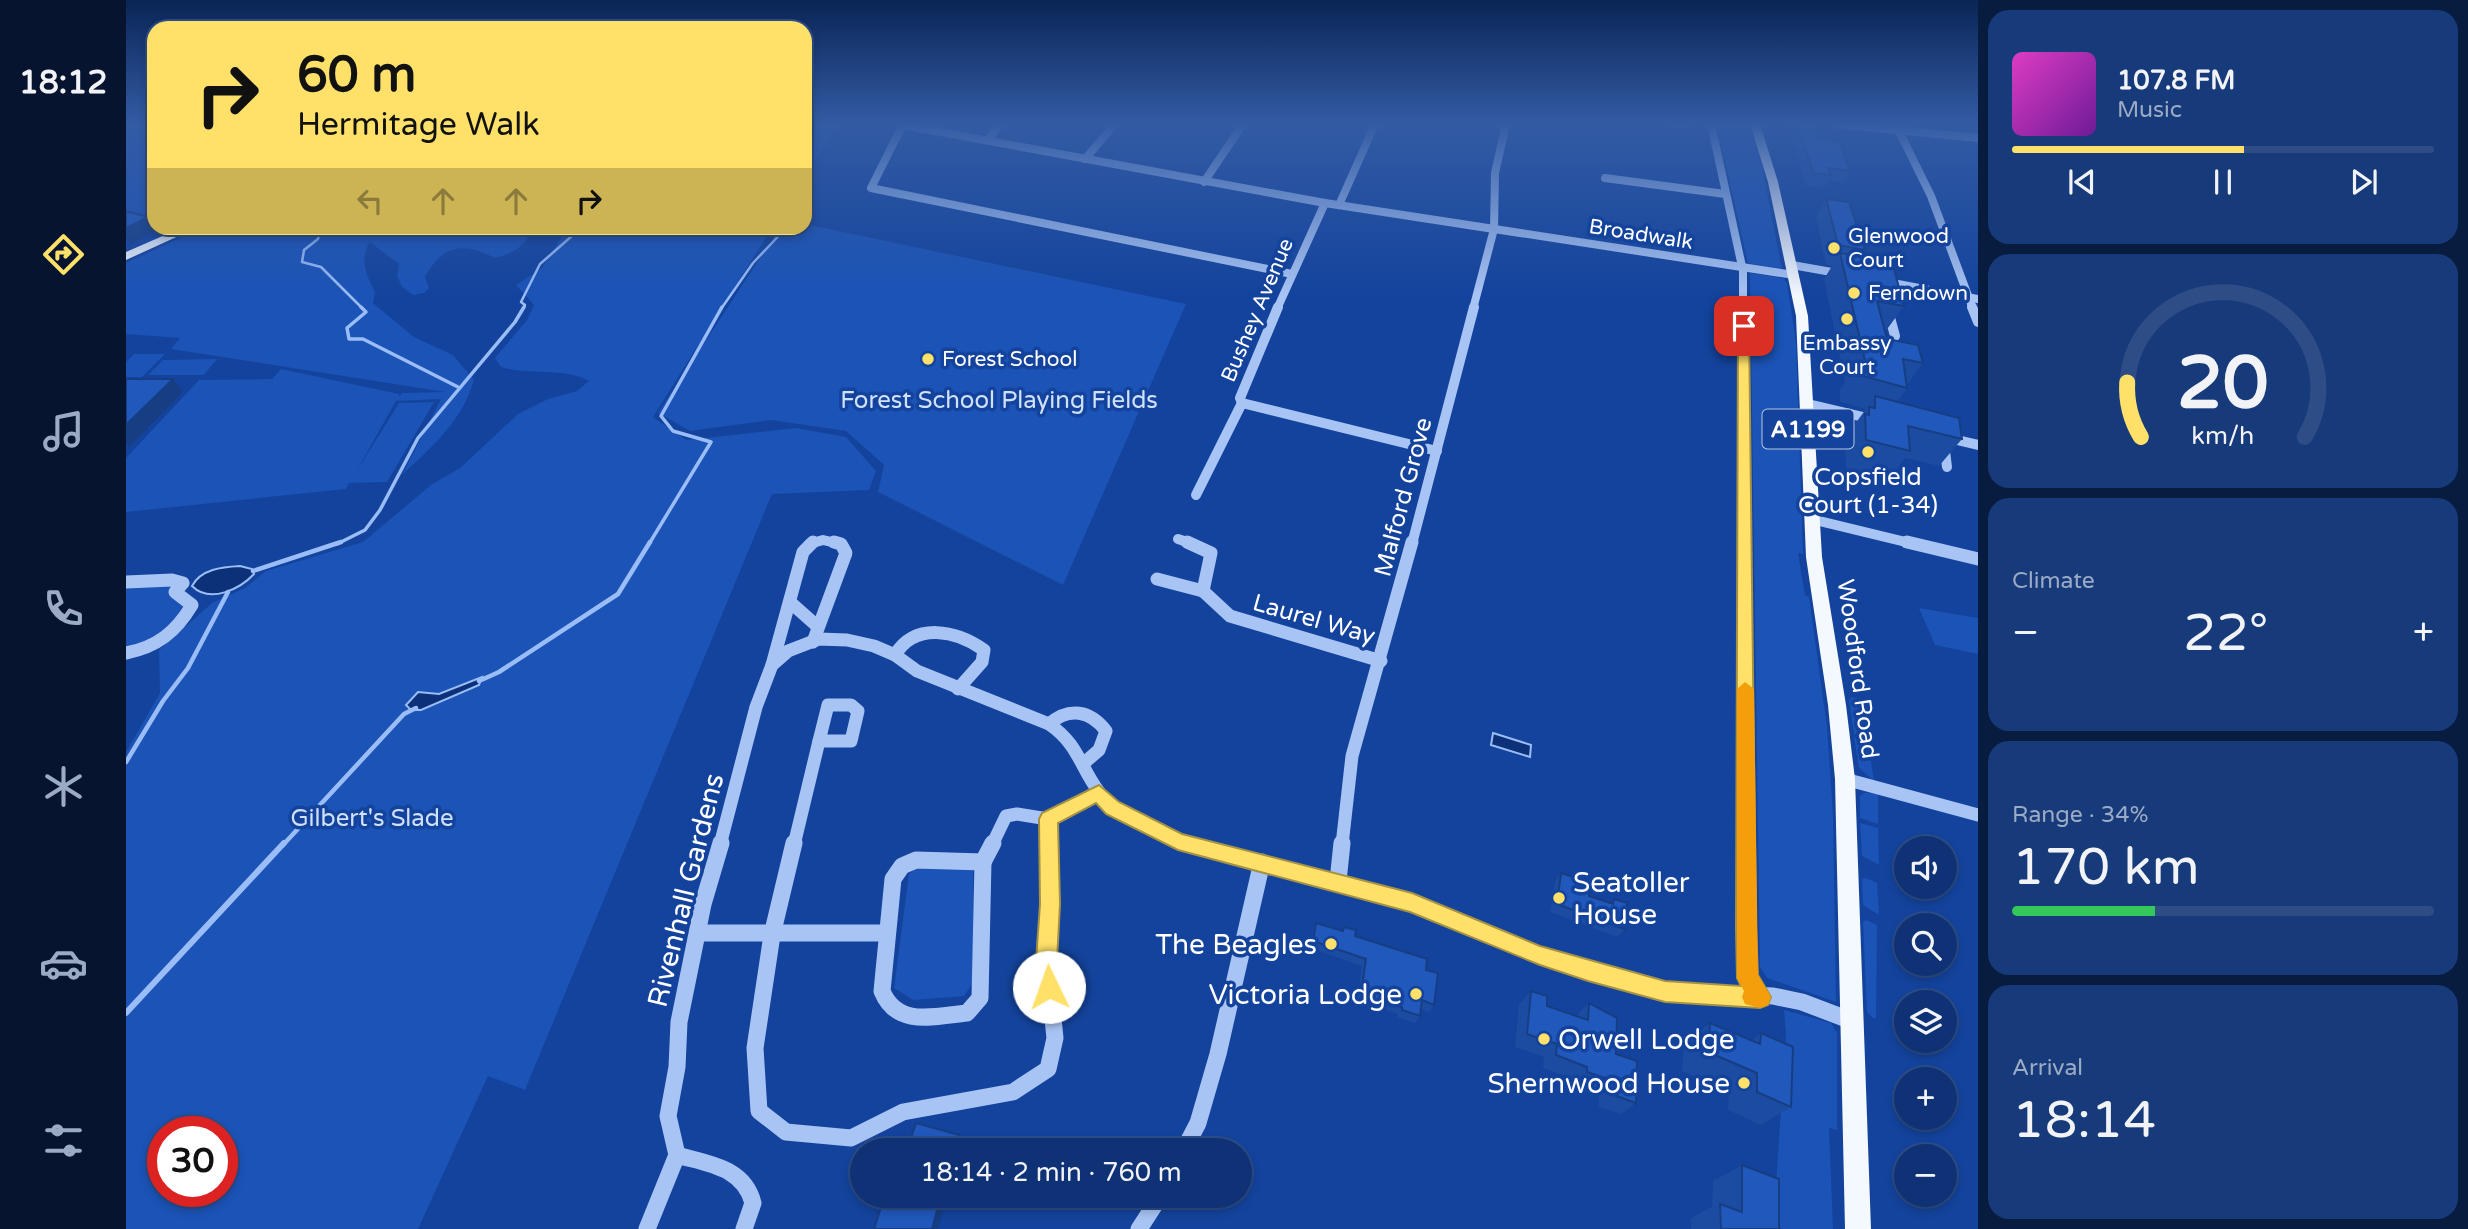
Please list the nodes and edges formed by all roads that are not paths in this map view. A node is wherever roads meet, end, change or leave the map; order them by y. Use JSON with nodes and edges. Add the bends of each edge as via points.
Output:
{"nodes":[{"id":1,"x":874,"y":181,"type":"edge"},
{"id":2,"x":1201,"y":181,"type":"edge"},
{"id":3,"x":1350,"y":181,"type":"edge"},
{"id":4,"x":1495,"y":181,"type":"edge"},
{"id":5,"x":1630,"y":181,"type":"edge"},
{"id":6,"x":1723,"y":181,"type":"edge"},
{"id":7,"x":1772,"y":181,"type":"edge"},
{"id":8,"x":1924,"y":181,"type":"edge"},
{"id":9,"x":1204,"y":182,"type":"joint"},
{"id":10,"x":871,"y":188,"type":"joint"},
{"id":11,"x":1726,"y":194,"type":"junction"},
{"id":12,"x":1325,"y":203,"type":"junction"},
{"id":13,"x":1339,"y":205,"type":"junction"},
{"id":14,"x":1494,"y":229,"type":"junction"},
{"id":15,"x":175,"y":235,"type":"edge"},
{"id":16,"x":126,"y":257,"type":"edge"},
{"id":17,"x":1742,"y":267,"type":"junction"},
{"id":18,"x":1793,"y":270,"type":"junction"},
{"id":19,"x":1292,"y":274,"type":"junction"},
{"id":20,"x":1854,"y":276,"type":"edge"},
{"id":21,"x":1867,"y":278,"type":"edge"},
{"id":22,"x":1880,"y":281,"type":"junction"},
{"id":23,"x":1883,"y":292,"type":"edge"},
{"id":24,"x":1973,"y":298,"type":"edge"},
{"id":25,"x":1886,"y":303,"type":"edge"},
{"id":26,"x":1978,"y":322,"type":"edge"},
{"id":27,"x":1895,"y":337,"type":"edge"},
{"id":28,"x":1242,"y":403,"type":"junction"},
{"id":29,"x":1808,"y":404,"type":"junction"},
{"id":30,"x":1890,"y":424,"type":"edge"},
{"id":31,"x":1930,"y":433,"type":"edge"},
{"id":32,"x":1944,"y":437,"type":"junction"},
{"id":33,"x":1978,"y":445,"type":"edge"},
{"id":34,"x":1437,"y":451,"type":"junction"},
{"id":35,"x":1947,"y":467,"type":"dead end"},
{"id":36,"x":1196,"y":495,"type":"dead end"},
{"id":37,"x":1811,"y":519,"type":"junction"},
{"id":38,"x":1178,"y":540,"type":"dead end"},
{"id":39,"x":1978,"y":559,"type":"edge"},
{"id":40,"x":1157,"y":579,"type":"dead end"},
{"id":41,"x":126,"y":582,"type":"edge"},
{"id":42,"x":1203,"y":592,"type":"junction"},
{"id":43,"x":790,"y":602,"type":"junction"},
{"id":44,"x":817,"y":626,"type":"junction"},
{"id":45,"x":813,"y":642,"type":"junction"},
{"id":46,"x":126,"y":653,"type":"edge"},
{"id":47,"x":895,"y":655,"type":"junction"},
{"id":48,"x":1381,"y":661,"type":"junction"},
{"id":49,"x":772,"y":665,"type":"junction"},
{"id":50,"x":958,"y":688,"type":"junction"},
{"id":51,"x":1049,"y":724,"type":"junction"},
{"id":52,"x":818,"y":741,"type":"dead end"},
{"id":53,"x":1084,"y":763,"type":"junction"},
{"id":54,"x":1845,"y":779,"type":"junction"},
{"id":55,"x":1099,"y":793,"type":"junction"},
{"id":56,"x":1978,"y":816,"type":"edge"},
{"id":57,"x":1048,"y":819,"type":"junction"},
{"id":58,"x":983,"y":862,"type":"junction"},
{"id":59,"x":1262,"y":862,"type":"junction"},
{"id":60,"x":1338,"y":881,"type":"junction"},
{"id":61,"x":699,"y":933,"type":"junction"},
{"id":62,"x":887,"y":933,"type":"junction"},
{"id":63,"x":772,"y":935,"type":"junction"},
{"id":64,"x":1760,"y":997,"type":"junction"},
{"id":65,"x":1852,"y":1021,"type":"junction"},
{"id":66,"x":1190,"y":1138,"type":"edge"},
{"id":67,"x":677,"y":1155,"type":"junction"},
{"id":68,"x":1153,"y":1208,"type":"edge"},
{"id":69,"x":647,"y":1229,"type":"edge"},
{"id":70,"x":744,"y":1229,"type":"edge"},
{"id":71,"x":1139,"y":1229,"type":"edge"},
{"id":72,"x":1858,"y":1229,"type":"edge"}],
"edges":[{"from":1,"to":10,"type":"street"},
{"from":2,"to":9,"type":"street","name":"Broadwalk"},
{"from":3,"to":13,"type":"street"},
{"from":4,"to":14,"type":"street","name":"Malford Grove"},
{"from":5,"to":11,"type":"street"},
{"from":6,"to":11,"type":"street"},
{"from":7,"to":18,"type":"main road","name":"Woodford Road","number":"A1199"},
{"from":8,"to":24,"type":"street"},
{"from":9,"to":12,"type":"street","name":"Broadwalk"},
{"from":10,"to":19,"type":"street"},
{"from":11,"to":17,"type":"street"},
{"from":12,"to":13,"type":"street","name":"Broadwalk"},
{"from":12,"to":19,"type":"street","name":"Bushey Avenue"},
{"from":13,"to":14,"type":"street","name":"Broadwalk"},
{"from":14,"to":17,"type":"street","name":"Broadwalk"},
{"from":14,"to":34,"type":"street","name":"Malford Grove"},
{"from":15,"to":16,"type":"main road"},
{"from":17,"to":18,"type":"street","name":"Broadwalk"},
{"from":17,"to":64,"type":"street","via":[[1746,928],[1748,978]]},
{"from":18,"to":20,"type":"street","name":"Broadwalk"},
{"from":18,"to":29,"type":"main road","name":"Woodford Road","number":"A1199","via":[[1802,316]]},
{"from":19,"to":28,"type":"street","name":"Bushey Avenue","via":[[1240,398]]},
{"from":21,"to":22,"type":"street"},
{"from":22,"to":23,"type":"street"},
{"from":22,"to":24,"type":"street"},
{"from":24,"to":26,"type":"street"},
{"from":25,"to":27,"type":"street"},
{"from":28,"to":34,"type":"street","name":"Bushey Avenue"},
{"from":28,"to":36,"type":"street"},
{"from":29,"to":30,"type":"street"},
{"from":29,"to":37,"type":"main road","name":"Woodford Road","number":"A1199"},
{"from":31,"to":32,"type":"street"},
{"from":32,"to":33,"type":"street"},
{"from":32,"to":35,"type":"street"},
{"from":34,"to":48,"type":"street","name":"Malford Grove"},
{"from":37,"to":39,"type":"street"},
{"from":37,"to":54,"type":"main road","name":"Woodford Road","number":"A1199"},
{"from":38,"to":42,"type":"street","via":[[1211,553]]},
{"from":40,"to":42,"type":"street","name":"Laurel Way"},
{"from":41,"to":46,"type":"street","via":[[183,583],[175,592],[192,605],[158,645]]},
{"from":42,"to":48,"type":"street","name":"Laurel Way","via":[[1230,616]]},
{"from":43,"to":44,"type":"street"},
{"from":43,"to":44,"type":"street","via":[[804,547],[827,539],[841,544],[846,552]]},
{"from":43,"to":49,"type":"street"},
{"from":44,"to":45,"type":"street"},
{"from":45,"to":47,"type":"street","via":[[847,640]]},
{"from":45,"to":49,"type":"street","name":"Rivenhall Gardens","via":[[788,651]]},
{"from":47,"to":50,"type":"street","via":[[917,671]]},
{"from":47,"to":50,"type":"street","via":[[905,639],[916,634],[974,642],[984,650],[982,662]]},
{"from":48,"to":60,"type":"street","name":"Malford Grove","via":[[1352,756]]},
{"from":49,"to":61,"type":"street","name":"Rivenhall Gardens","via":[[756,707]]},
{"from":50,"to":51,"type":"street"},
{"from":51,"to":53,"type":"street","via":[[1068,737]]},
{"from":51,"to":53,"type":"street","via":[[1073,711],[1100,721],[1106,731],[1099,750]]},
{"from":52,"to":63,"type":"street"},
{"from":53,"to":55,"type":"street"},
{"from":54,"to":56,"type":"street"},
{"from":54,"to":65,"type":"main road","name":"Woodford Road","number":"A1199"},
{"from":55,"to":57,"type":"street"},
{"from":55,"to":59,"type":"street","via":[[1113,808],[1178,841]]},
{"from":57,"to":58,"type":"street","via":[[1006,816]]},
{"from":57,"to":63,"type":"street","via":[[1046,961],[1055,1038],[1048,1069],[1013,1092],[902,1112],[851,1138],[786,1132],[759,1111],[754,1048]]},
{"from":58,"to":62,"type":"street","via":[[916,860],[904,864],[893,879]]},
{"from":58,"to":62,"type":"street","via":[[980,998],[967,1013],[907,1017],[893,1013],[882,991]]},
{"from":59,"to":60,"type":"street"},
{"from":59,"to":66,"type":"street","via":[[1218,1054]]},
{"from":60,"to":64,"type":"street","via":[[1412,903],[1540,956],[1620,980],[1665,992]]},
{"from":61,"to":63,"type":"street"},
{"from":61,"to":67,"type":"street","name":"Rivenhall Gardens","via":[[679,1022],[668,1116]]},
{"from":62,"to":63,"type":"street"},
{"from":64,"to":65,"type":"street","via":[[1802,1002]]},
{"from":65,"to":72,"type":"main road","name":"Woodford Road","number":"A1199"},
{"from":67,"to":69,"type":"street"},
{"from":67,"to":70,"type":"street","via":[[736,1173],[748,1186],[753,1205]]},
{"from":68,"to":71,"type":"street"}]}
